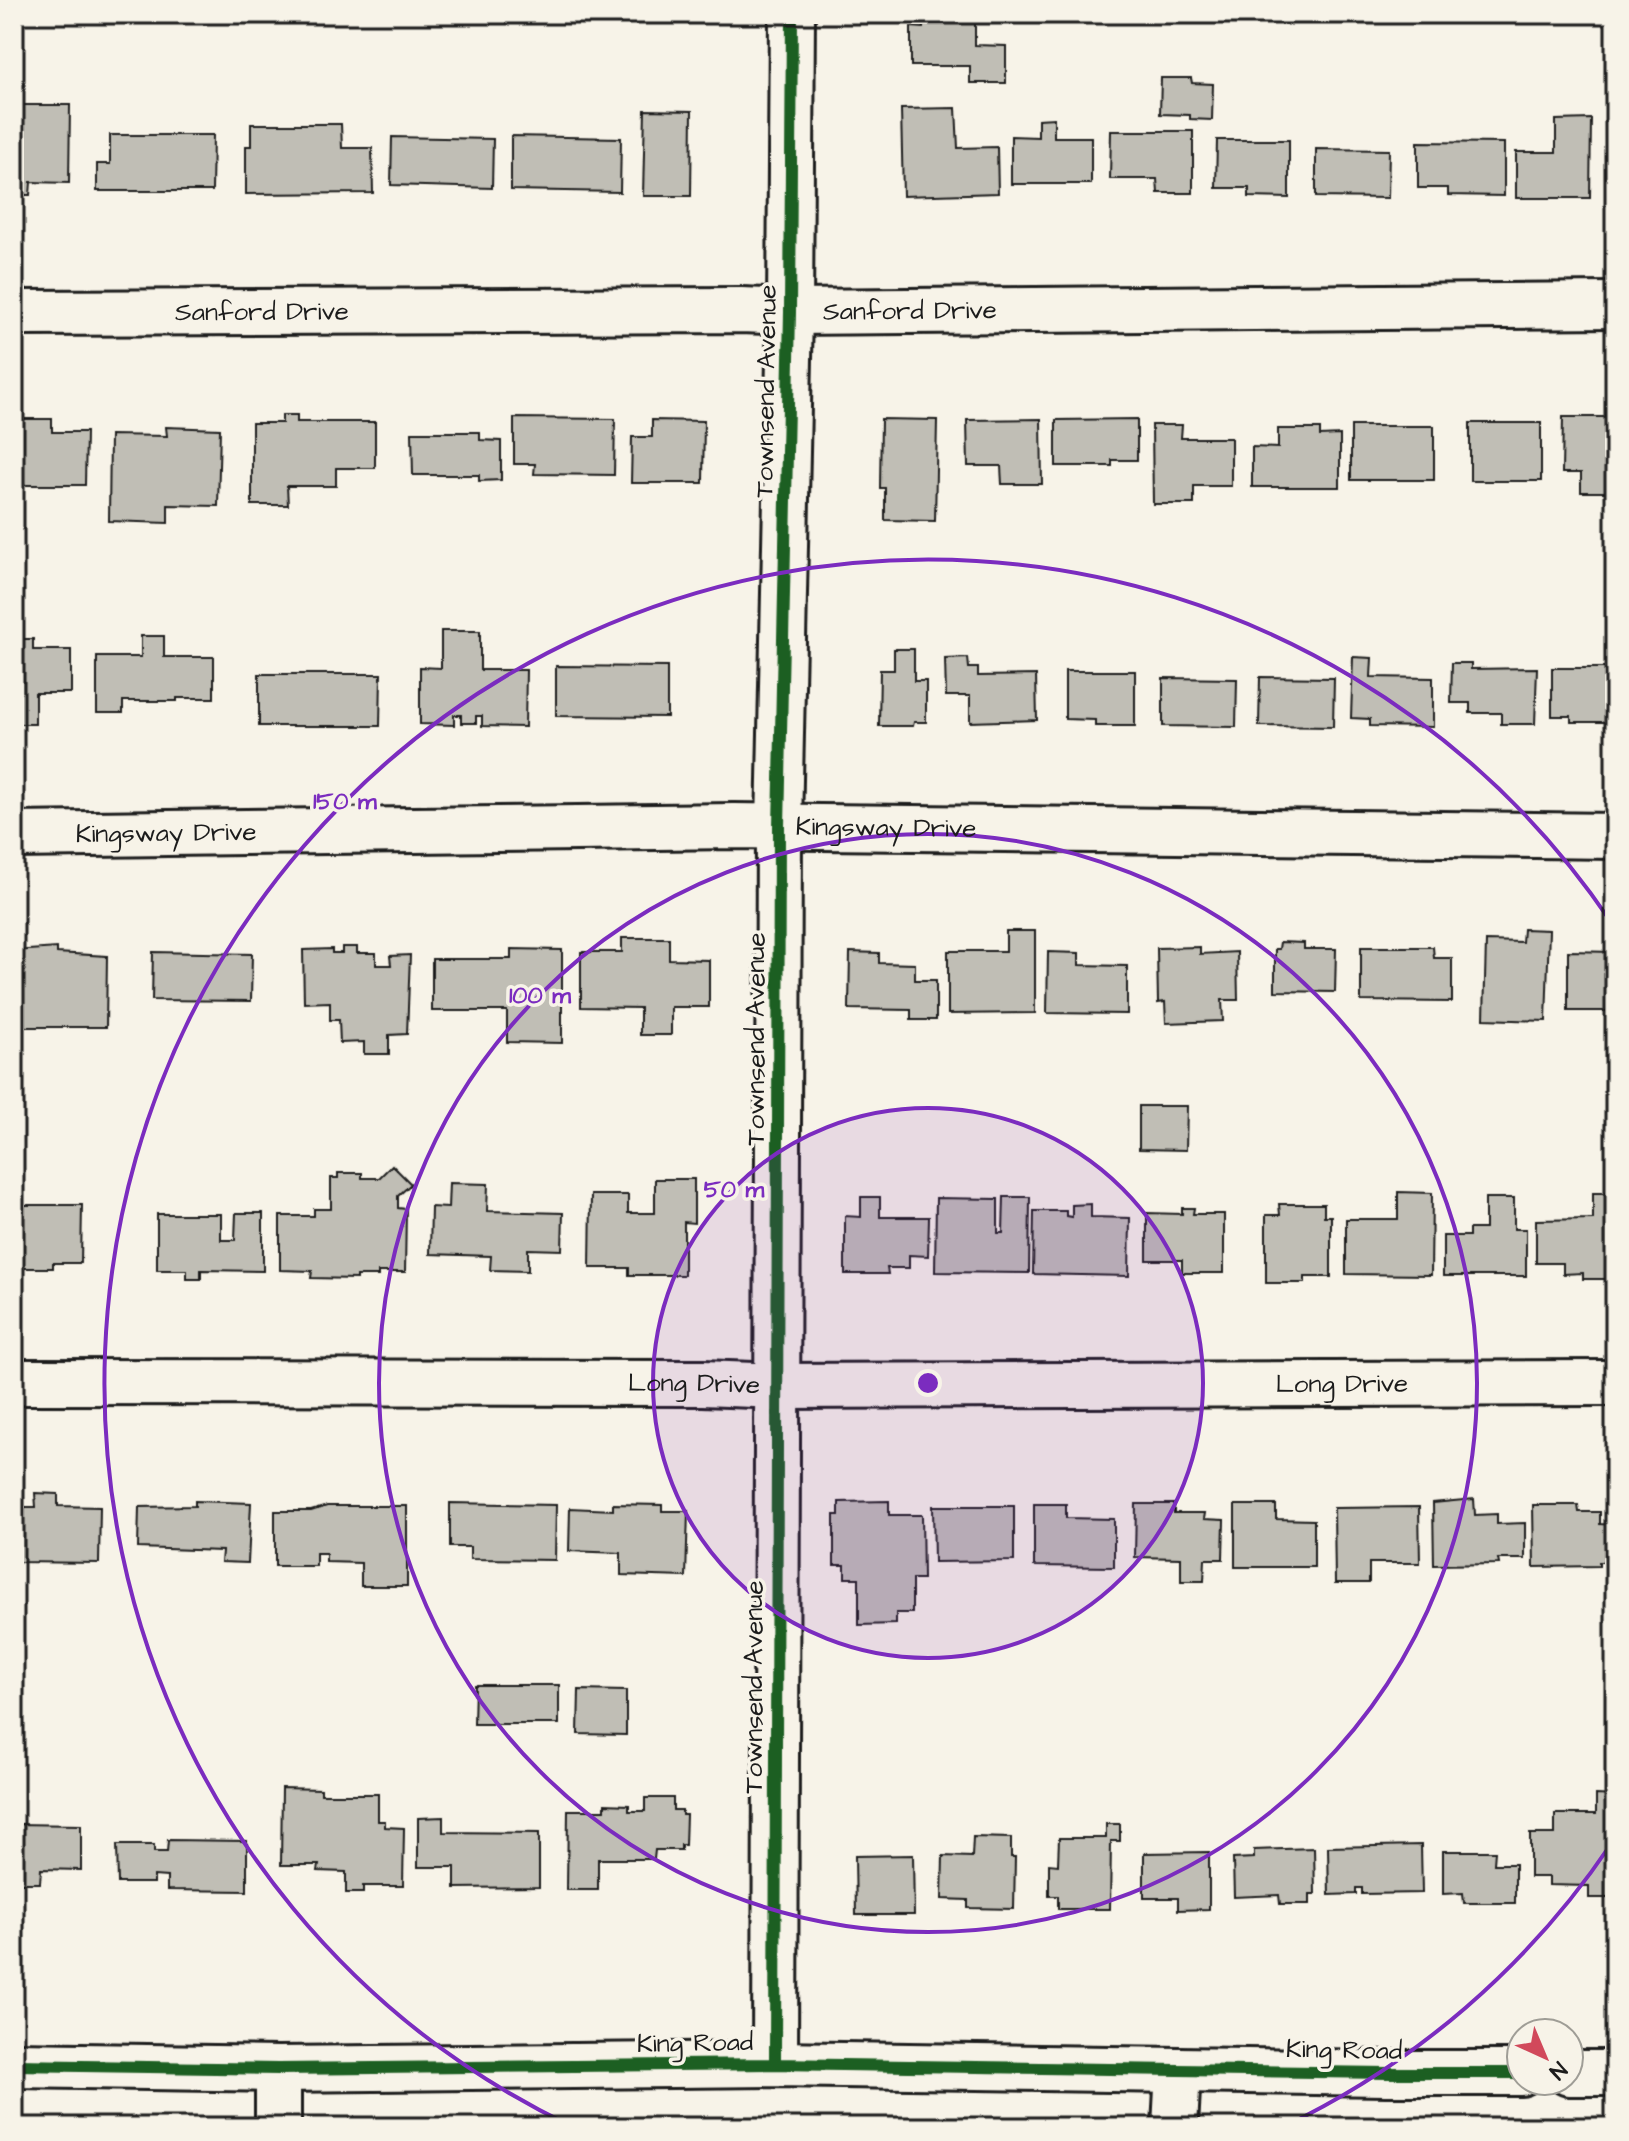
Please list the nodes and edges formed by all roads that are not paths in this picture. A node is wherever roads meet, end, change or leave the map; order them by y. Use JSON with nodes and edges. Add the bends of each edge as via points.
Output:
{"nodes":[{"id":1,"x":792,"y":14,"type":"edge"},
{"id":2,"x":1615,"y":305,"type":"edge"},
{"id":3,"x":790,"y":312,"type":"junction"},
{"id":4,"x":14,"y":313,"type":"edge"},
{"id":5,"x":779,"y":827,"type":"junction"},
{"id":6,"x":14,"y":835,"type":"edge"},
{"id":7,"x":1615,"y":836,"type":"edge"},
{"id":8,"x":14,"y":1382,"type":"edge"},
{"id":9,"x":1615,"y":1383,"type":"edge"},
{"id":10,"x":777,"y":1386,"type":"junction"},
{"id":11,"x":775,"y":2064,"type":"junction"},
{"id":12,"x":14,"y":2065,"type":"edge"},
{"id":13,"x":278,"y":2069,"type":"junction"},
{"id":14,"x":1178,"y":2070,"type":"junction"},
{"id":15,"x":1505,"y":2073,"type":"edge"},
{"id":16,"x":1585,"y":2073,"type":"edge"},
{"id":17,"x":1615,"y":2073,"type":"edge"},
{"id":18,"x":278,"y":2127,"type":"edge"},
{"id":19,"x":1175,"y":2127,"type":"edge"}],
"edges":[{"from":1,"to":3,"type":"street","name":"Townsend Avenue"},
{"from":2,"to":3,"type":"street","name":"Sanford Drive"},
{"from":3,"to":4,"type":"street","name":"Sanford Drive"},
{"from":3,"to":5,"type":"street","name":"Townsend Avenue"},
{"from":5,"to":6,"type":"street","name":"Kingsway Drive"},
{"from":5,"to":7,"type":"street","name":"Kingsway Drive"},
{"from":5,"to":10,"type":"street","name":"Townsend Avenue"},
{"from":8,"to":10,"type":"street","name":"Long Drive"},
{"from":9,"to":10,"type":"street","name":"Long Drive"},
{"from":10,"to":11,"type":"street","name":"Townsend Avenue"},
{"from":11,"to":13,"type":"street","name":"King Road"},
{"from":11,"to":14,"type":"street","name":"King Road"},
{"from":12,"to":13,"type":"street","name":"King Road"},
{"from":13,"to":18,"type":"street"},
{"from":14,"to":15,"type":"street","name":"King Road"},
{"from":14,"to":19,"type":"street"},
{"from":16,"to":17,"type":"street"}]}
